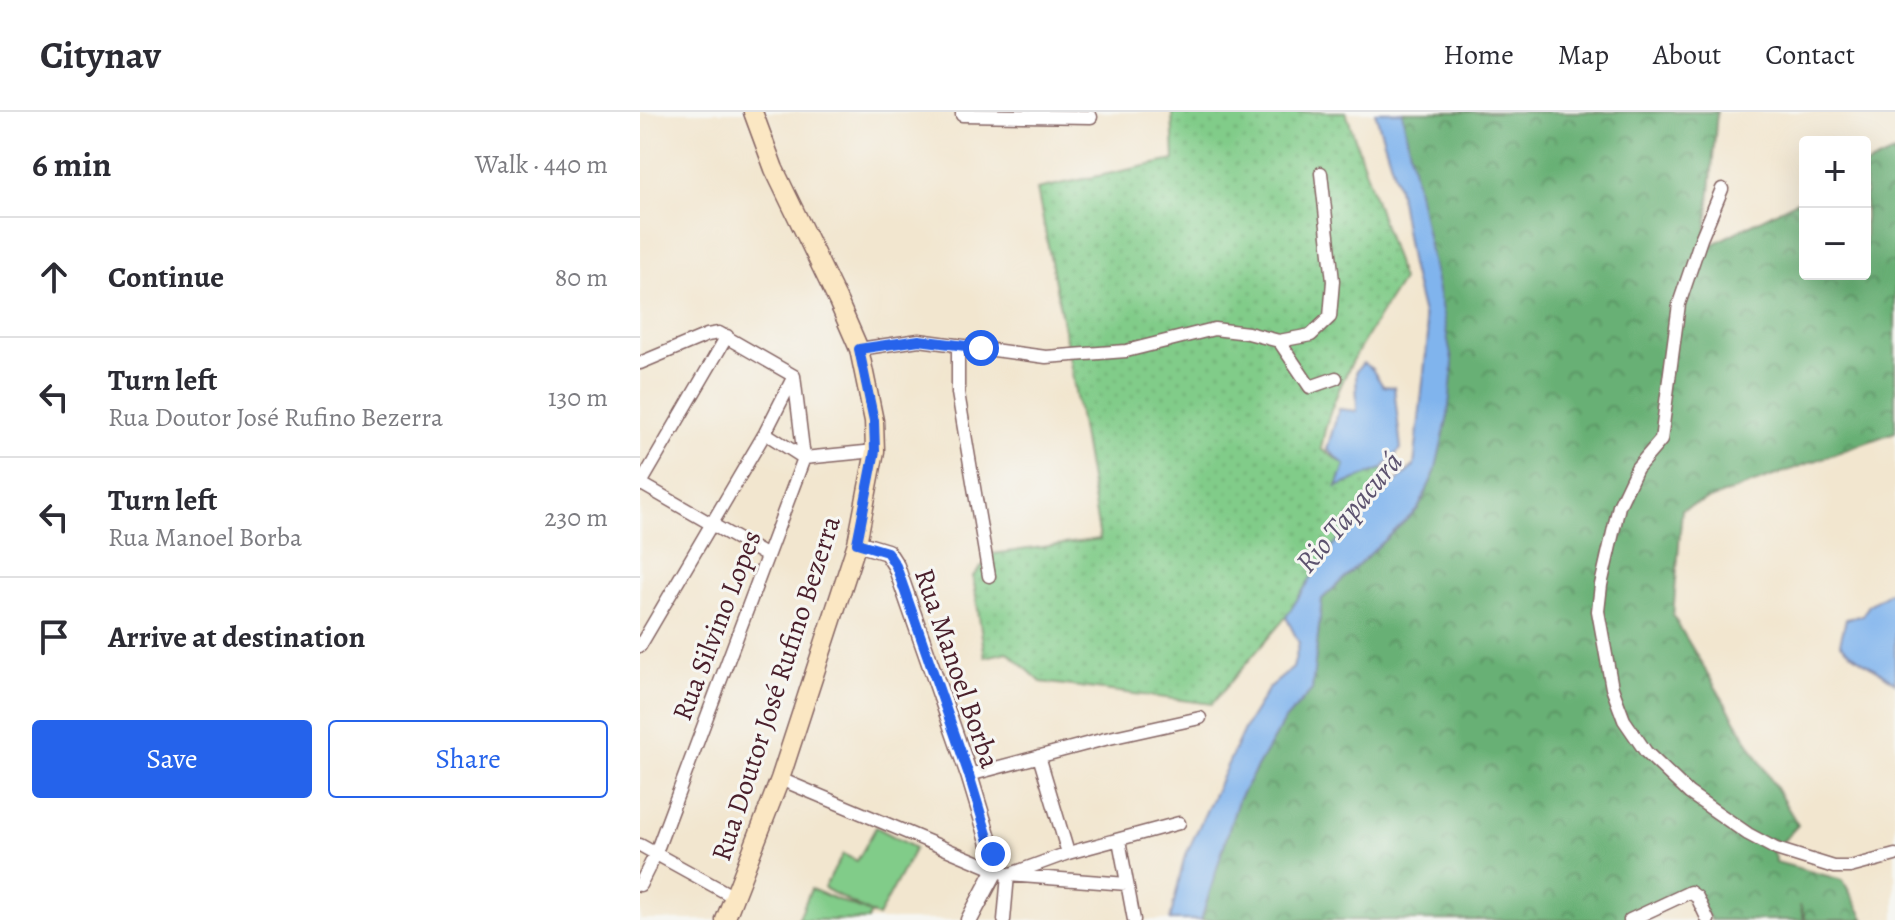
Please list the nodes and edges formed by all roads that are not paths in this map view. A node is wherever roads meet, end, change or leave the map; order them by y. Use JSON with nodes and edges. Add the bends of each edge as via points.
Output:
{"nodes":[{"id":1,"x":753,"y":112,"type":"edge"},
{"id":2,"x":962,"y":112,"type":"edge"},
{"id":3,"x":1091,"y":117,"type":"dead end"},
{"id":4,"x":1321,"y":173,"type":"dead end"},
{"id":5,"x":1722,"y":189,"type":"dead end"},
{"id":6,"x":727,"y":336,"type":"junction"},
{"id":7,"x":1279,"y":341,"type":"junction"},
{"id":8,"x":958,"y":345,"type":"junction"},
{"id":9,"x":859,"y":349,"type":"junction"},
{"id":10,"x":640,"y":363,"type":"edge"},
{"id":11,"x":794,"y":376,"type":"junction"},
{"id":12,"x":1336,"y":378,"type":"dead end"},
{"id":13,"x":765,"y":433,"type":"junction"},
{"id":14,"x":875,"y":451,"type":"junction"},
{"id":15,"x":804,"y":458,"type":"junction"},
{"id":16,"x":640,"y":484,"type":"edge"},
{"id":17,"x":712,"y":524,"type":"junction"},
{"id":18,"x":857,"y":543,"type":"junction"},
{"id":19,"x":767,"y":556,"type":"junction"},
{"id":20,"x":989,"y":576,"type":"dead end"},
{"id":21,"x":640,"y":646,"type":"edge"},
{"id":22,"x":1200,"y":718,"type":"dead end"},
{"id":23,"x":1039,"y":756,"type":"junction"},
{"id":24,"x":969,"y":775,"type":"junction"},
{"id":25,"x":780,"y":779,"type":"junction"},
{"id":26,"x":1179,"y":823,"type":"dead end"},
{"id":27,"x":1119,"y":840,"type":"junction"},
{"id":28,"x":640,"y":845,"type":"edge"},
{"id":29,"x":1068,"y":853,"type":"junction"},
{"id":30,"x":655,"y":855,"type":"junction"},
{"id":31,"x":1895,"y":855,"type":"edge"},
{"id":32,"x":1001,"y":873,"type":"junction"},
{"id":33,"x":1127,"y":884,"type":"junction"},
{"id":34,"x":640,"y":885,"type":"edge"},
{"id":35,"x":734,"y":897,"type":"junction"},
{"id":36,"x":1658,"y":914,"type":"edge"},
{"id":37,"x":725,"y":920,"type":"edge"},
{"id":38,"x":969,"y":920,"type":"edge"},
{"id":39,"x":1004,"y":920,"type":"edge"},
{"id":40,"x":1134,"y":920,"type":"edge"},
{"id":41,"x":1630,"y":920,"type":"edge"},
{"id":42,"x":1708,"y":920,"type":"edge"}],
"edges":[{"from":1,"to":9,"type":"main road","name":"Rua Doutor José Rufino Bezerra","via":[[774,169]]},
{"from":2,"to":3,"type":"street"},
{"from":4,"to":7,"type":"street","via":[[1333,281],[1330,317],[1311,335]]},
{"from":5,"to":31,"type":"street","via":[[1679,304],[1661,440],[1637,468],[1619,506],[1601,585],[1598,611],[1612,688],[1624,720],[1646,752],[1689,793],[1748,834],[1834,867]]},
{"from":6,"to":10,"type":"street","via":[[713,333]]},
{"from":6,"to":11,"type":"street"},
{"from":6,"to":16,"type":"street"},
{"from":7,"to":8,"type":"street","via":[[1214,329],[1126,351],[1046,357]]},
{"from":7,"to":12,"type":"street","via":[[1310,387]]},
{"from":8,"to":9,"type":"street","via":[[919,340]]},
{"from":8,"to":20,"type":"street","via":[[958,393]]},
{"from":9,"to":14,"type":"main road","name":"Rua Doutor José Rufino Bezerra"},
{"from":11,"to":13,"type":"street"},
{"from":11,"to":15,"type":"street","name":"Rua Silvino Lopes"},
{"from":13,"to":15,"type":"street"},
{"from":13,"to":17,"type":"street"},
{"from":14,"to":15,"type":"street"},
{"from":14,"to":18,"type":"main road","name":"Rua Doutor José Rufino Bezerra"},
{"from":15,"to":19,"type":"street","name":"Rua Silvino Lopes"},
{"from":16,"to":17,"type":"street"},
{"from":17,"to":19,"type":"street"},
{"from":17,"to":21,"type":"street"},
{"from":18,"to":24,"type":"street","name":"Rua Manoel Borba","via":[[887,552],[896,566]]},
{"from":18,"to":25,"type":"main road","name":"Rua Doutor José Rufino Bezerra"},
{"from":19,"to":30,"type":"street","name":"Rua Silvino Lopes"},
{"from":22,"to":23,"type":"street"},
{"from":23,"to":24,"type":"street"},
{"from":23,"to":29,"type":"street"},
{"from":24,"to":32,"type":"street","name":"Rua Manoel Borba"},
{"from":25,"to":32,"type":"street"},
{"from":25,"to":35,"type":"main road","name":"Rua Doutor José Rufino Bezerra"},
{"from":26,"to":27,"type":"street"},
{"from":27,"to":29,"type":"street"},
{"from":27,"to":33,"type":"street"},
{"from":28,"to":30,"type":"street"},
{"from":29,"to":32,"type":"street"},
{"from":30,"to":34,"type":"street","name":"Rua Silvino Lopes"},
{"from":30,"to":35,"type":"street"},
{"from":32,"to":33,"type":"street"},
{"from":32,"to":38,"type":"street"},
{"from":32,"to":39,"type":"street"},
{"from":33,"to":40,"type":"street"},
{"from":35,"to":37,"type":"main road","name":"Rua Doutor José Rufino Bezerra"},
{"from":36,"to":41,"type":"street"},
{"from":36,"to":42,"type":"street","via":[[1686,893],[1695,894]]}]}
